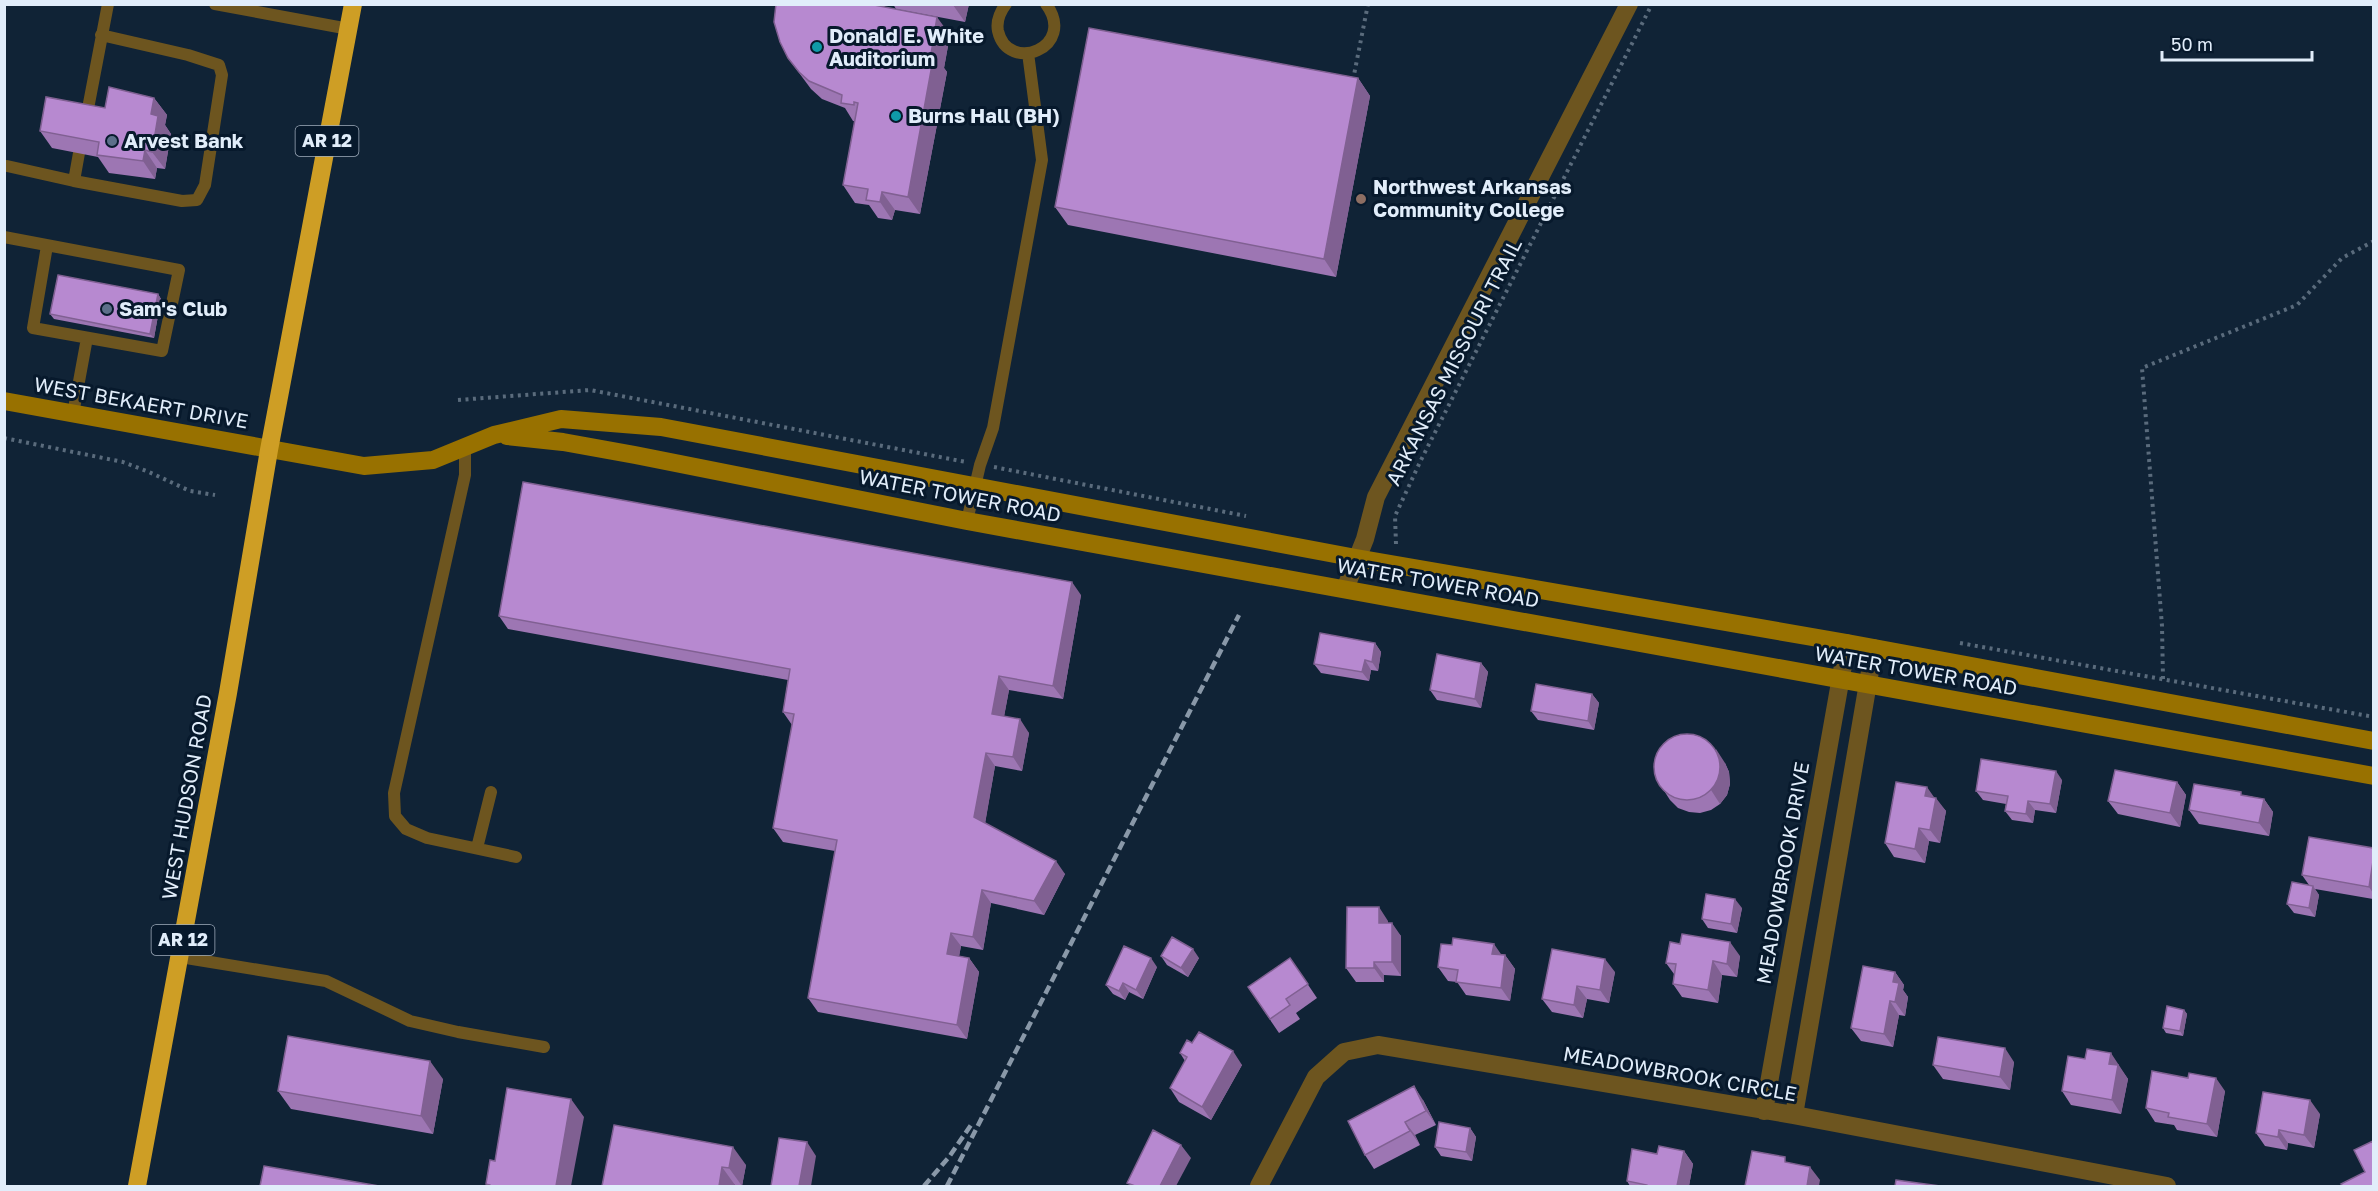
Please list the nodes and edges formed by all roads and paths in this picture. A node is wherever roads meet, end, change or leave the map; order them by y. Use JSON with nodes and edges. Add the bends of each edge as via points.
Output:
{"nodes":[{"id":1,"x":108,"y":4,"type":"edge"},
{"id":2,"x":215,"y":4,"type":"edge"},
{"id":3,"x":353,"y":4,"type":"edge"},
{"id":4,"x":1006,"y":4,"type":"edge"},
{"id":5,"x":1046,"y":4,"type":"edge"},
{"id":6,"x":1368,"y":4,"type":"edge"},
{"id":7,"x":1629,"y":4,"type":"edge"},
{"id":8,"x":1652,"y":4,"type":"edge"},
{"id":9,"x":348,"y":29,"type":"junction"},
{"id":10,"x":101,"y":35,"type":"junction"},
{"id":11,"x":1028,"y":54,"type":"junction"},
{"id":12,"x":1353,"y":81,"type":"edge"},
{"id":13,"x":86,"y":119,"type":"edge"},
{"id":14,"x":79,"y":153,"type":"edge"},
{"id":15,"x":7,"y":166,"type":"dead end"},
{"id":16,"x":74,"y":181,"type":"junction"},
{"id":17,"x":4,"y":237,"type":"edge"},
{"id":18,"x":2373,"y":241,"type":"edge"},
{"id":19,"x":47,"y":246,"type":"junction"},
{"id":20,"x":87,"y":338,"type":"junction"},
{"id":21,"x":4,"y":401,"type":"edge"},
{"id":22,"x":73,"y":414,"type":"junction"},
{"id":23,"x":494,"y":435,"type":"junction"},
{"id":24,"x":4,"y":438,"type":"edge"},
{"id":25,"x":465,"y":446,"type":"junction"},
{"id":26,"x":269,"y":450,"type":"junction"},
{"id":27,"x":975,"y":485,"type":"junction"},
{"id":28,"x":215,"y":495,"type":"dead end"},
{"id":29,"x":967,"y":521,"type":"junction"},
{"id":30,"x":1396,"y":544,"type":"dead end"},
{"id":31,"x":1356,"y":558,"type":"junction"},
{"id":32,"x":1345,"y":589,"type":"junction"},
{"id":33,"x":1848,"y":643,"type":"junction"},
{"id":34,"x":1874,"y":648,"type":"junction"},
{"id":35,"x":2163,"y":679,"type":"dead end"},
{"id":36,"x":1840,"y":681,"type":"junction"},
{"id":37,"x":1868,"y":686,"type":"junction"},
{"id":38,"x":2373,"y":741,"type":"edge"},
{"id":39,"x":2373,"y":776,"type":"edge"},
{"id":40,"x":491,"y":792,"type":"dead end"},
{"id":41,"x":477,"y":848,"type":"junction"},
{"id":42,"x":516,"y":857,"type":"dead end"},
{"id":43,"x":180,"y":957,"type":"junction"},
{"id":44,"x":544,"y":1047,"type":"dead end"},
{"id":45,"x":1764,"y":1112,"type":"junction"},
{"id":46,"x":1794,"y":1115,"type":"junction"},
{"id":47,"x":137,"y":1186,"type":"edge"},
{"id":48,"x":1259,"y":1186,"type":"edge"},
{"id":49,"x":2166,"y":1186,"type":"edge"}],
"edges":[{"from":1,"to":10,"type":"lane"},
{"from":2,"to":9,"type":"lane"},
{"from":3,"to":9,"type":"highway","number":"AR 12"},
{"from":4,"to":11,"type":"lane","via":[[999,15],[999,33],[1010,48]]},
{"from":5,"to":11,"type":"lane","via":[[1054,21],[1051,39]]},
{"from":6,"to":12,"type":"path"},
{"from":7,"to":31,"type":"street","via":[[1385,478]]},
{"from":8,"to":30,"type":"path","name":"ARKANSAS MISSOURI TRAIL","via":[[1420,462],[1395,516]]},
{"from":9,"to":26,"type":"highway","number":"AR 12"},
{"from":10,"to":13,"type":"lane"},
{"from":10,"to":16,"type":"lane","via":[[219,65],[222,75],[205,185],[197,200],[182,201]]},
{"from":11,"to":27,"type":"lane","via":[[1042,160],[993,428]]},
{"from":14,"to":16,"type":"lane"},
{"from":15,"to":16,"type":"lane"},
{"from":17,"to":19,"type":"lane"},
{"from":18,"to":35,"type":"path","via":[[2342,258],[2297,305],[2142,368]]},
{"from":19,"to":20,"type":"lane","via":[[33,328]]},
{"from":19,"to":20,"type":"lane","via":[[180,270],[162,351]]},
{"from":20,"to":22,"type":"lane"},
{"from":21,"to":22,"type":"street","name":"WEST BEKAERT DRIVE"},
{"from":22,"to":26,"type":"street","name":"WEST BEKAERT DRIVE"},
{"from":23,"to":25,"type":"street","name":"WATER TOWER ROAD"},
{"from":23,"to":27,"type":"street","name":"WATER TOWER ROAD","via":[[561,419],[661,427]]},
{"from":23,"to":29,"type":"street","name":"WATER TOWER ROAD","via":[[574,444]]},
{"from":24,"to":28,"type":"path","via":[[123,462],[190,491]]},
{"from":25,"to":26,"type":"street","name":"WATER TOWER ROAD","via":[[433,460],[364,466]]},
{"from":25,"to":41,"type":"lane","via":[[465,475],[394,793],[395,816],[406,829],[427,838]]},
{"from":26,"to":43,"type":"highway","name":"WEST HUDSON ROAD","number":"AR 12"},
{"from":27,"to":29,"type":"lane"},
{"from":27,"to":31,"type":"street","name":"WATER TOWER ROAD"},
{"from":29,"to":32,"type":"street","name":"WATER TOWER ROAD"},
{"from":31,"to":32,"type":"street"},
{"from":31,"to":33,"type":"street","name":"WATER TOWER ROAD"},
{"from":32,"to":36,"type":"street","name":"WATER TOWER ROAD"},
{"from":33,"to":34,"type":"street","name":"WATER TOWER ROAD"},
{"from":33,"to":36,"type":"street","name":"MEADOWBROOK DRIVE"},
{"from":34,"to":37,"type":"street"},
{"from":34,"to":38,"type":"street","name":"WATER TOWER ROAD"},
{"from":36,"to":37,"type":"street","name":"WATER TOWER ROAD"},
{"from":36,"to":45,"type":"street","name":"MEADOWBROOK DRIVE"},
{"from":37,"to":39,"type":"street","name":"WATER TOWER ROAD"},
{"from":37,"to":46,"type":"street"},
{"from":40,"to":41,"type":"lane"},
{"from":41,"to":42,"type":"lane"},
{"from":43,"to":44,"type":"lane","via":[[326,981],[410,1021]]},
{"from":43,"to":47,"type":"highway","name":"WEST HUDSON ROAD","number":"AR 12"},
{"from":45,"to":46,"type":"street","name":"MEADOWBROOK CIRCLE"},
{"from":45,"to":48,"type":"street","name":"MEADOWBROOK CIRCLE","via":[[1378,1045],[1344,1052],[1316,1077]]},
{"from":46,"to":49,"type":"street","name":"MEADOWBROOK CIRCLE"}]}
